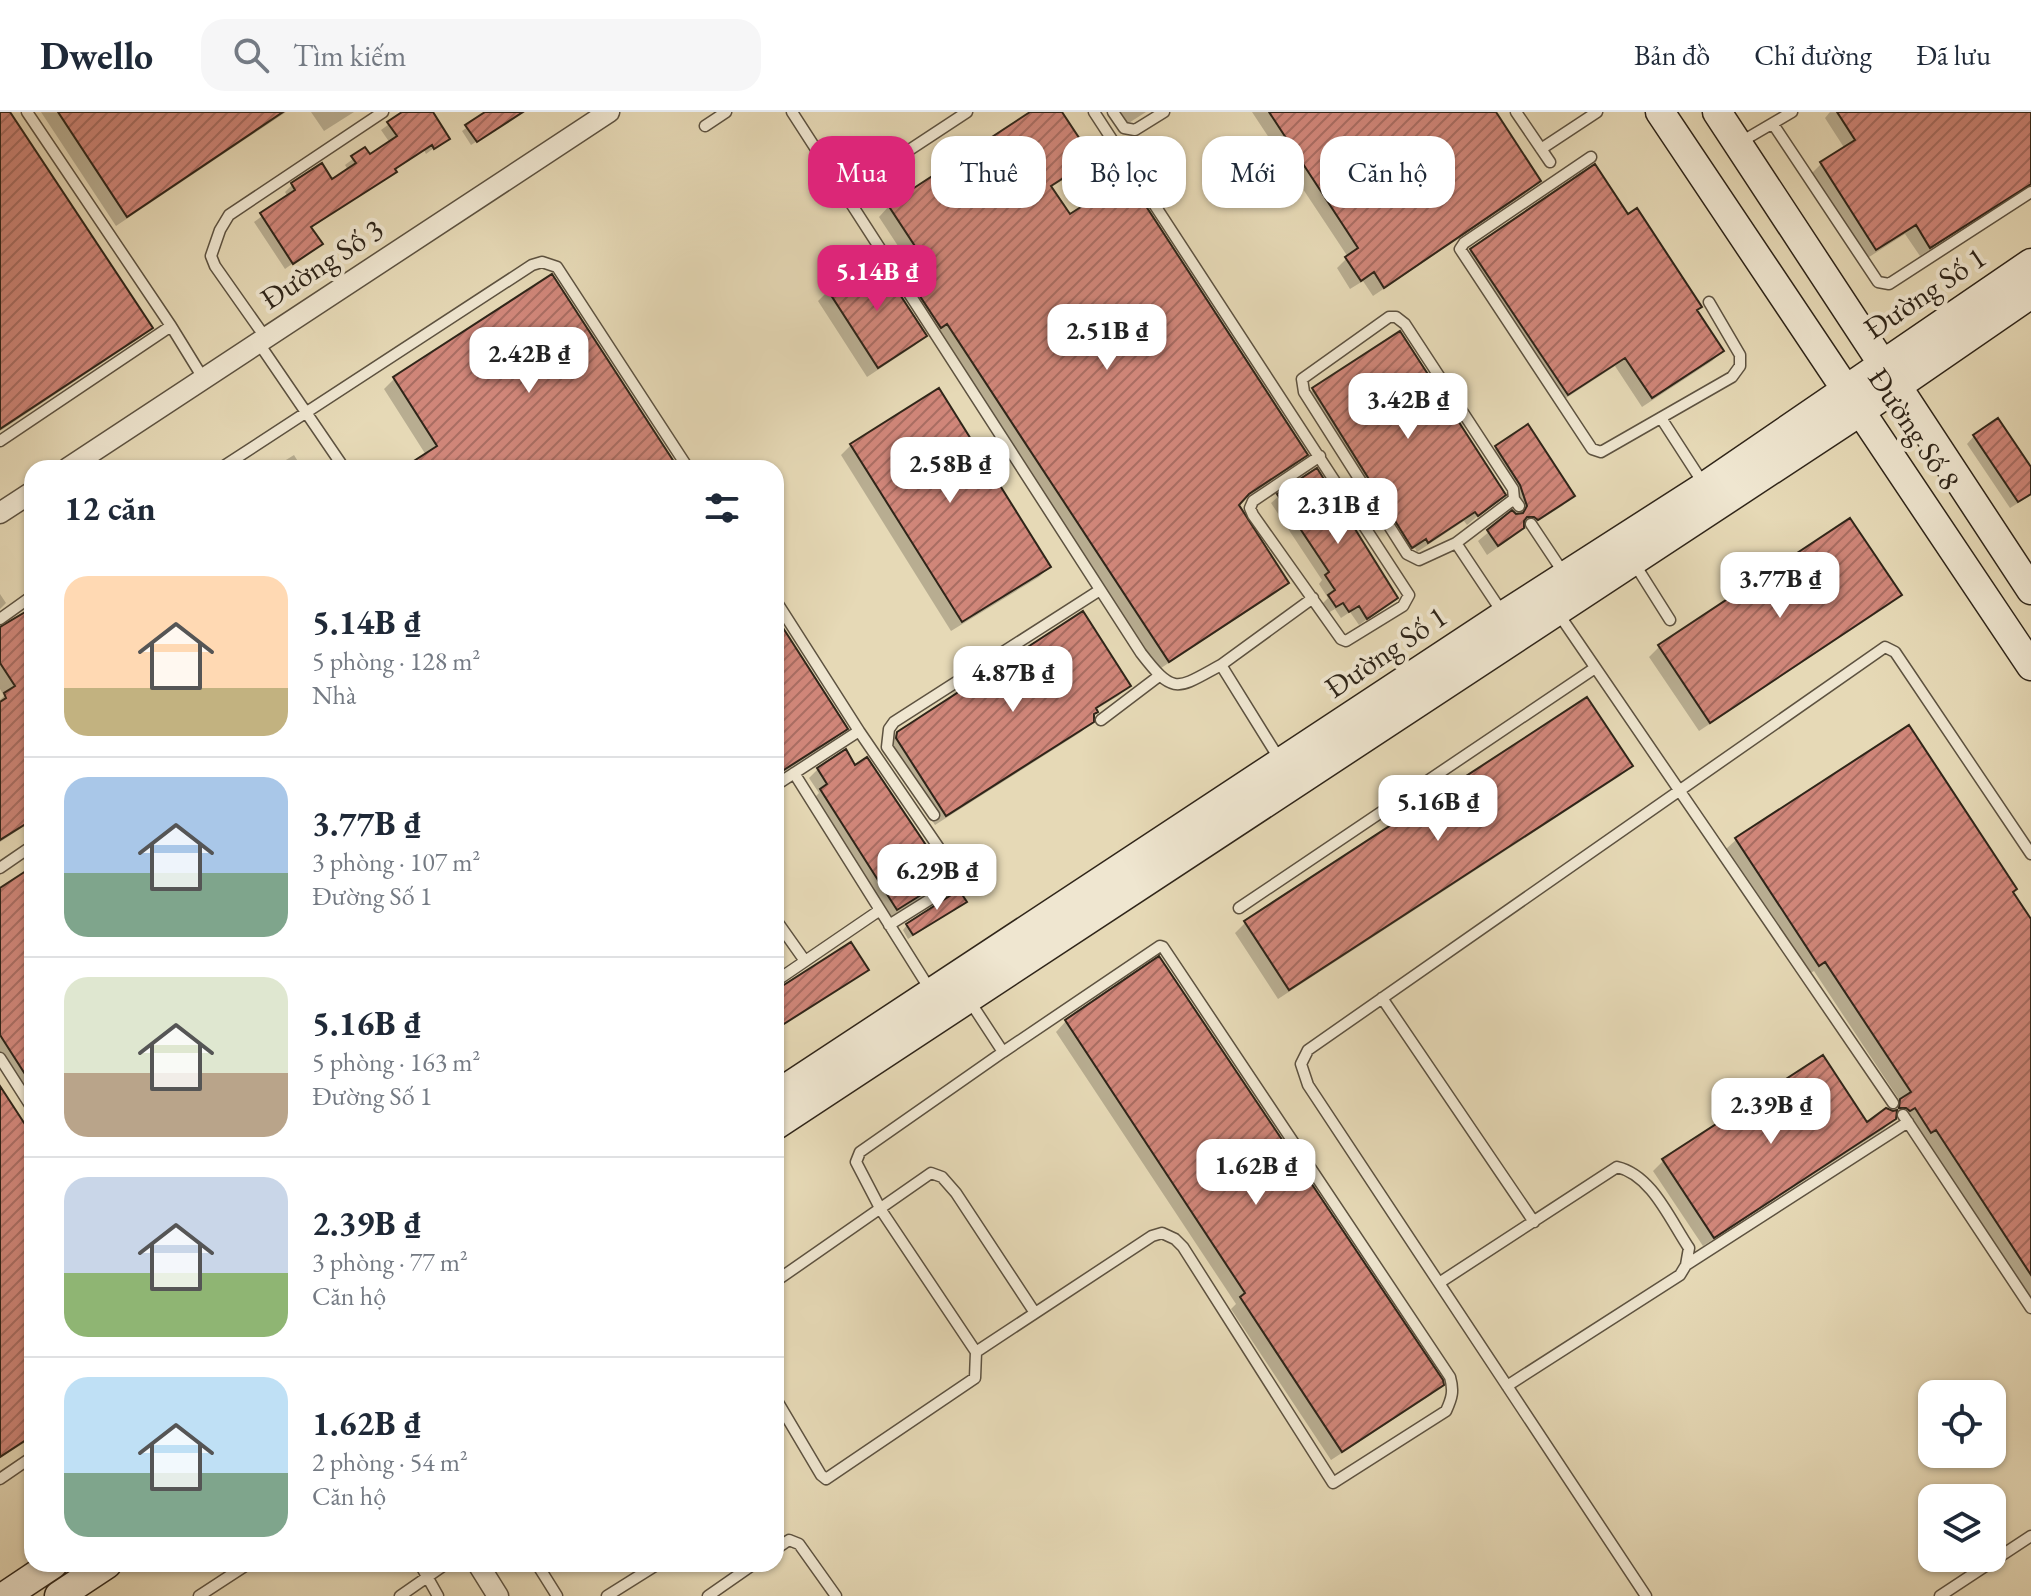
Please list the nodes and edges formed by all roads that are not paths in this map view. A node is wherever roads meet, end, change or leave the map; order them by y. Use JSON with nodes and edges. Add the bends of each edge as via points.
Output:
{"nodes":[{"id":1,"x":27,"y":112,"type":"edge"},
{"id":2,"x":383,"y":112,"type":"edge"},
{"id":3,"x":726,"y":112,"type":"edge"},
{"id":4,"x":792,"y":112,"type":"edge"},
{"id":5,"x":967,"y":112,"type":"edge"},
{"id":6,"x":1094,"y":112,"type":"edge"},
{"id":7,"x":1113,"y":112,"type":"edge"},
{"id":8,"x":1164,"y":112,"type":"edge"},
{"id":9,"x":1516,"y":112,"type":"edge"},
{"id":10,"x":1597,"y":112,"type":"edge"},
{"id":11,"x":1660,"y":112,"type":"edge"},
{"id":12,"x":1717,"y":112,"type":"edge"},
{"id":13,"x":1786,"y":114,"type":"edge"},
{"id":14,"x":596,"y":116,"type":"edge"},
{"id":15,"x":1773,"y":124,"type":"junction"},
{"id":16,"x":705,"y":126,"type":"dead end"},
{"id":17,"x":808,"y":137,"type":"edge"},
{"id":18,"x":1738,"y":143,"type":"junction"},
{"id":19,"x":915,"y":146,"type":"edge"},
{"id":20,"x":1541,"y":149,"type":"junction"},
{"id":21,"x":1591,"y":157,"type":"dead end"},
{"id":22,"x":1550,"y":162,"type":"dead end"},
{"id":23,"x":2031,"y":192,"type":"edge"},
{"id":24,"x":854,"y":208,"type":"edge"},
{"id":25,"x":2031,"y":263,"type":"edge"},
{"id":26,"x":2031,"y":294,"type":"edge"},
{"id":27,"x":1709,"y":302,"type":"dead end"},
{"id":28,"x":171,"y":326,"type":"junction"},
{"id":29,"x":262,"y":340,"type":"junction"},
{"id":30,"x":1889,"y":374,"type":"junction"},
{"id":31,"x":203,"y":378,"type":"junction"},
{"id":32,"x":1854,"y":400,"type":"junction"},
{"id":33,"x":307,"y":411,"type":"junction"},
{"id":34,"x":1661,"y":418,"type":"junction"},
{"id":35,"x":0,"y":441,"type":"edge"},
{"id":36,"x":1320,"y":456,"type":"junction"},
{"id":37,"x":80,"y":460,"type":"edge"},
{"id":38,"x":233,"y":460,"type":"edge"},
{"id":39,"x":339,"y":460,"type":"edge"},
{"id":40,"x":683,"y":460,"type":"edge"},
{"id":41,"x":1705,"y":486,"type":"junction"},
{"id":42,"x":24,"y":497,"type":"edge"},
{"id":43,"x":0,"y":513,"type":"edge"},
{"id":44,"x":1531,"y":524,"type":"dead end"},
{"id":45,"x":1456,"y":543,"type":"junction"},
{"id":46,"x":1633,"y":561,"type":"junction"},
{"id":47,"x":1565,"y":575,"type":"junction"},
{"id":48,"x":1100,"y":590,"type":"junction"},
{"id":49,"x":2031,"y":590,"type":"edge"},
{"id":50,"x":1313,"y":598,"type":"junction"},
{"id":51,"x":24,"y":602,"type":"edge"},
{"id":52,"x":1557,"y":612,"type":"junction"},
{"id":53,"x":784,"y":614,"type":"edge"},
{"id":54,"x":1504,"y":615,"type":"junction"},
{"id":55,"x":0,"y":619,"type":"edge"},
{"id":56,"x":1670,"y":620,"type":"dead end"},
{"id":57,"x":1221,"y":665,"type":"junction"},
{"id":58,"x":2031,"y":666,"type":"edge"},
{"id":59,"x":1595,"y":668,"type":"junction"},
{"id":60,"x":1159,"y":676,"type":"junction"},
{"id":61,"x":1101,"y":720,"type":"dead end"},
{"id":62,"x":859,"y":731,"type":"junction"},
{"id":63,"x":1281,"y":762,"type":"junction"},
{"id":64,"x":794,"y":773,"type":"junction"},
{"id":65,"x":784,"y":780,"type":"edge"},
{"id":66,"x":1678,"y":790,"type":"junction"},
{"id":67,"x":934,"y":815,"type":"dead end"},
{"id":68,"x":24,"y":851,"type":"edge"},
{"id":69,"x":2030,"y":852,"type":"edge"},
{"id":70,"x":0,"y":868,"type":"edge"},
{"id":71,"x":1239,"y":908,"type":"dead end"},
{"id":72,"x":880,"y":910,"type":"junction"},
{"id":73,"x":889,"y":925,"type":"junction"},
{"id":74,"x":784,"y":931,"type":"edge"},
{"id":75,"x":805,"y":961,"type":"junction"},
{"id":76,"x":784,"y":975,"type":"edge"},
{"id":77,"x":951,"y":989,"type":"junction"},
{"id":78,"x":1382,"y":998,"type":"junction"},
{"id":79,"x":1003,"y":1052,"type":"junction"},
{"id":80,"x":0,"y":1058,"type":"edge"},
{"id":81,"x":784,"y":1090,"type":"edge"},
{"id":82,"x":24,"y":1096,"type":"edge"},
{"id":83,"x":1893,"y":1103,"type":"dead end"},
{"id":84,"x":784,"y":1119,"type":"edge"},
{"id":85,"x":881,"y":1210,"type":"junction"},
{"id":86,"x":1534,"y":1222,"type":"junction"},
{"id":87,"x":1686,"y":1265,"type":"junction"},
{"id":88,"x":784,"y":1276,"type":"edge"},
{"id":89,"x":1439,"y":1283,"type":"junction"},
{"id":90,"x":2031,"y":1308,"type":"edge"},
{"id":91,"x":1035,"y":1313,"type":"junction"},
{"id":92,"x":976,"y":1352,"type":"junction"},
{"id":93,"x":1507,"y":1386,"type":"junction"},
{"id":94,"x":784,"y":1413,"type":"edge"},
{"id":95,"x":24,"y":1462,"type":"edge"},
{"id":96,"x":0,"y":1479,"type":"edge"},
{"id":97,"x":2031,"y":1536,"type":"edge"},
{"id":98,"x":784,"y":1543,"type":"edge"},
{"id":99,"x":41,"y":1572,"type":"edge"},
{"id":100,"x":95,"y":1572,"type":"edge"},
{"id":101,"x":236,"y":1572,"type":"edge"},
{"id":102,"x":425,"y":1572,"type":"edge"},
{"id":103,"x":435,"y":1572,"type":"edge"},
{"id":104,"x":483,"y":1572,"type":"edge"},
{"id":105,"x":542,"y":1572,"type":"edge"},
{"id":106,"x":645,"y":1572,"type":"edge"},
{"id":107,"x":742,"y":1572,"type":"edge"},
{"id":108,"x":428,"y":1577,"type":"junction"},
{"id":109,"x":5,"y":1596,"type":"edge"},
{"id":110,"x":59,"y":1596,"type":"edge"},
{"id":111,"x":199,"y":1596,"type":"edge"},
{"id":112,"x":400,"y":1596,"type":"edge"},
{"id":113,"x":438,"y":1596,"type":"edge"},
{"id":114,"x":498,"y":1596,"type":"edge"},
{"id":115,"x":557,"y":1596,"type":"edge"},
{"id":116,"x":607,"y":1596,"type":"edge"},
{"id":117,"x":708,"y":1596,"type":"edge"},
{"id":118,"x":836,"y":1596,"type":"edge"},
{"id":119,"x":1646,"y":1596,"type":"edge"},
{"id":120,"x":1940,"y":1596,"type":"edge"}],
"edges":[{"from":1,"to":28,"type":"lane"},
{"from":2,"to":29,"type":"lane","via":[[229,215],[220,230],[211,256]]},
{"from":3,"to":16,"type":"lane"},
{"from":4,"to":17,"type":"lane"},
{"from":5,"to":19,"type":"lane"},
{"from":6,"to":36,"type":"lane"},
{"from":7,"to":8,"type":"lane","via":[[1124,128],[1135,130]]},
{"from":9,"to":20,"type":"lane"},
{"from":10,"to":20,"type":"lane"},
{"from":11,"to":32,"type":"street","name":"Đường Số 8"},
{"from":12,"to":18,"type":"street","name":"Đường Số 8"},
{"from":13,"to":15,"type":"lane"},
{"from":14,"to":29,"type":"street","name":"Đường Số 3"},
{"from":15,"to":18,"type":"lane"},
{"from":15,"to":23,"type":"lane","via":[[1883,284]]},
{"from":18,"to":30,"type":"street","name":"Đường Số 8"},
{"from":20,"to":22,"type":"lane"},
{"from":21,"to":34,"type":"lane","via":[[1464,243],[1461,254],[1592,449],[1601,452]]},
{"from":24,"to":48,"type":"lane"},
{"from":25,"to":30,"type":"street","name":"Đường Số 1"},
{"from":26,"to":30,"type":"street","name":"Đường Số 1"},
{"from":27,"to":34,"type":"lane","via":[[1740,355],[1740,366],[1732,377]]},
{"from":28,"to":31,"type":"lane"},
{"from":28,"to":35,"type":"lane"},
{"from":29,"to":31,"type":"street","name":"Đường Số 3"},
{"from":29,"to":33,"type":"lane"},
{"from":30,"to":32,"type":"street","name":"Đường Số 1"},
{"from":30,"to":49,"type":"street","name":"Đường Số 8","via":[[2019,563]]},
{"from":31,"to":37,"type":"street","name":"Đường Số 3"},
{"from":32,"to":41,"type":"street","name":"Đường Số 1"},
{"from":32,"to":46,"type":"street","name":"Đường Số 1"},
{"from":32,"to":58,"type":"street","name":"Đường Số 8"},
{"from":33,"to":38,"type":"lane"},
{"from":33,"to":39,"type":"lane"},
{"from":33,"to":40,"type":"lane","via":[[542,262],[557,267]]},
{"from":34,"to":41,"type":"lane"},
{"from":36,"to":50,"type":"lane","via":[[1250,508]]},
{"from":36,"to":50,"type":"lane","via":[[1409,599],[1346,641]]},
{"from":41,"to":47,"type":"street","name":"Đường Số 1"},
{"from":42,"to":43,"type":"street"},
{"from":44,"to":47,"type":"lane"},
{"from":45,"to":45,"type":"lane","via":[[1516,502],[1513,489],[1405,324],[1389,317],[1312,369],[1302,379],[1304,392],[1407,554],[1419,560]]},
{"from":45,"to":54,"type":"lane"},
{"from":46,"to":52,"type":"street","name":"Đường Số 1"},
{"from":46,"to":56,"type":"lane"},
{"from":47,"to":54,"type":"street","name":"Đường Số 1"},
{"from":48,"to":60,"type":"lane"},
{"from":48,"to":67,"type":"lane","via":[[894,722],[887,747]]},
{"from":50,"to":57,"type":"lane"},
{"from":51,"to":55,"type":"lane"},
{"from":52,"to":59,"type":"lane"},
{"from":52,"to":77,"type":"street","name":"Đường Số 1"},
{"from":53,"to":62,"type":"lane"},
{"from":54,"to":63,"type":"street","name":"Đường Số 1"},
{"from":57,"to":60,"type":"lane","via":[[1184,686]]},
{"from":57,"to":63,"type":"lane"},
{"from":59,"to":66,"type":"lane"},
{"from":59,"to":71,"type":"lane"},
{"from":60,"to":61,"type":"lane"},
{"from":62,"to":64,"type":"lane"},
{"from":62,"to":73,"type":"lane","via":[[954,870],[953,885]]},
{"from":63,"to":77,"type":"street","name":"Đường Số 1"},
{"from":64,"to":65,"type":"lane"},
{"from":64,"to":72,"type":"lane"},
{"from":66,"to":69,"type":"lane","via":[[1885,647],[1895,652]]},
{"from":66,"to":78,"type":"lane"},
{"from":66,"to":83,"type":"lane"},
{"from":68,"to":70,"type":"lane"},
{"from":72,"to":73,"type":"lane"},
{"from":72,"to":75,"type":"lane"},
{"from":73,"to":77,"type":"lane"},
{"from":74,"to":75,"type":"lane"},
{"from":75,"to":76,"type":"lane"},
{"from":77,"to":79,"type":"lane"},
{"from":77,"to":81,"type":"street","name":"Đường Số 1"},
{"from":77,"to":84,"type":"street","name":"Đường Số 1"},
{"from":78,"to":86,"type":"lane"},
{"from":78,"to":89,"type":"lane","via":[[1308,1050],[1301,1064],[1308,1085]]},
{"from":79,"to":85,"type":"lane","via":[[860,1152],[856,1162]]},
{"from":79,"to":91,"type":"lane","via":[[1163,947],[1450,1377],[1452,1399],[1446,1411],[1333,1483],[1175,1239],[1162,1233],[1152,1236]]},
{"from":80,"to":82,"type":"lane"},
{"from":85,"to":88,"type":"lane"},
{"from":85,"to":91,"type":"lane","via":[[931,1173],[942,1177]]},
{"from":85,"to":92,"type":"lane"},
{"from":86,"to":87,"type":"lane","via":[[1617,1167],[1631,1170],[1645,1182],[1689,1248]]},
{"from":86,"to":89,"type":"lane"},
{"from":87,"to":90,"type":"lane","via":[[1905,1118]]},
{"from":87,"to":93,"type":"lane","via":[[1680,1275]]},
{"from":89,"to":93,"type":"lane"},
{"from":91,"to":92,"type":"lane"},
{"from":92,"to":94,"type":"lane","via":[[975,1378],[826,1479]]},
{"from":93,"to":119,"type":"lane"},
{"from":95,"to":96,"type":"lane"},
{"from":97,"to":120,"type":"lane"},
{"from":98,"to":118,"type":"lane","via":[[799,1544]]},
{"from":99,"to":109,"type":"street"},
{"from":100,"to":110,"type":"street"},
{"from":101,"to":111,"type":"lane"},
{"from":102,"to":108,"type":"lane"},
{"from":103,"to":108,"type":"lane"},
{"from":104,"to":114,"type":"street"},
{"from":105,"to":115,"type":"lane"},
{"from":106,"to":116,"type":"lane"},
{"from":107,"to":117,"type":"lane"},
{"from":108,"to":112,"type":"lane"},
{"from":108,"to":113,"type":"lane"}]}
